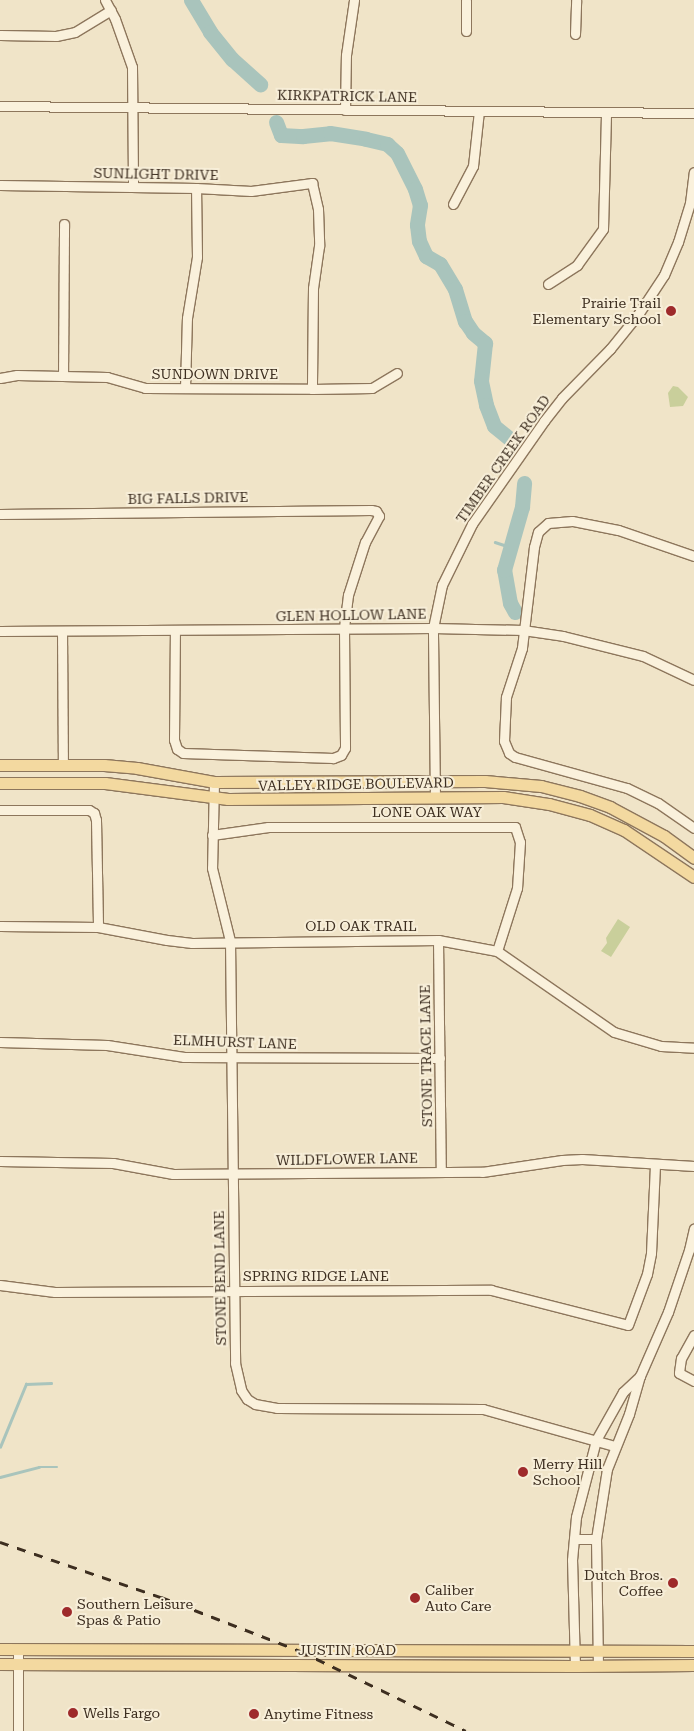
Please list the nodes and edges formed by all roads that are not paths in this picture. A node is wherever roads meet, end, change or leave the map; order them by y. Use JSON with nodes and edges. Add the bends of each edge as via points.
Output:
{"nodes":[{"id":1,"x":106,"y":0,"type":"edge"},
{"id":2,"x":354,"y":0,"type":"edge"},
{"id":3,"x":466,"y":0,"type":"edge"},
{"id":4,"x":576,"y":0,"type":"edge"},
{"id":5,"x":111,"y":10,"type":"junction"},
{"id":6,"x":466,"y":30,"type":"dead end"},
{"id":7,"x":575,"y":34,"type":"dead end"},
{"id":8,"x":0,"y":36,"type":"edge"},
{"id":9,"x":0,"y":106,"type":"edge"},
{"id":10,"x":134,"y":108,"type":"junction"},
{"id":11,"x":344,"y":110,"type":"junction"},
{"id":12,"x":478,"y":111,"type":"junction"},
{"id":13,"x":606,"y":112,"type":"junction"},
{"id":14,"x":694,"y":113,"type":"edge"},
{"id":15,"x":694,"y":172,"type":"edge"},
{"id":16,"x":0,"y":186,"type":"edge"},
{"id":17,"x":134,"y":187,"type":"junction"},
{"id":18,"x":196,"y":188,"type":"junction"},
{"id":19,"x":453,"y":204,"type":"dead end"},
{"id":20,"x":64,"y":224,"type":"dead end"},
{"id":21,"x":548,"y":284,"type":"dead end"},
{"id":22,"x":397,"y":373,"type":"dead end"},
{"id":23,"x":63,"y":376,"type":"junction"},
{"id":24,"x":0,"y":378,"type":"edge"},
{"id":25,"x":186,"y":388,"type":"junction"},
{"id":26,"x":312,"y":389,"type":"junction"},
{"id":27,"x":0,"y":514,"type":"edge"},
{"id":28,"x":694,"y":556,"type":"edge"},
{"id":29,"x":433,"y":628,"type":"junction"},
{"id":30,"x":344,"y":629,"type":"junction"},
{"id":31,"x":175,"y":630,"type":"junction"},
{"id":32,"x":523,"y":630,"type":"junction"},
{"id":33,"x":0,"y":631,"type":"edge"},
{"id":34,"x":62,"y":631,"type":"junction"},
{"id":35,"x":694,"y":680,"type":"edge"},
{"id":36,"x":0,"y":765,"type":"edge"},
{"id":37,"x":63,"y":765,"type":"junction"},
{"id":38,"x":435,"y":781,"type":"junction"},
{"id":39,"x":214,"y":782,"type":"junction"},
{"id":40,"x":0,"y":783,"type":"edge"},
{"id":41,"x":213,"y":798,"type":"junction"},
{"id":42,"x":435,"y":798,"type":"junction"},
{"id":43,"x":0,"y":810,"type":"edge"},
{"id":44,"x":694,"y":828,"type":"edge"},
{"id":45,"x":212,"y":835,"type":"junction"},
{"id":46,"x":694,"y":858,"type":"edge"},
{"id":47,"x":694,"y":877,"type":"edge"},
{"id":48,"x":0,"y":926,"type":"edge"},
{"id":49,"x":98,"y":927,"type":"junction"},
{"id":50,"x":438,"y":940,"type":"junction"},
{"id":51,"x":230,"y":941,"type":"junction"},
{"id":52,"x":497,"y":951,"type":"junction"},
{"id":53,"x":0,"y":1042,"type":"edge"},
{"id":54,"x":694,"y":1048,"type":"edge"},
{"id":55,"x":233,"y":1058,"type":"junction"},
{"id":56,"x":440,"y":1058,"type":"junction"},
{"id":57,"x":0,"y":1161,"type":"edge"},
{"id":58,"x":655,"y":1164,"type":"junction"},
{"id":59,"x":694,"y":1166,"type":"edge"},
{"id":60,"x":441,"y":1171,"type":"junction"},
{"id":61,"x":233,"y":1174,"type":"junction"},
{"id":62,"x":694,"y":1229,"type":"edge"},
{"id":63,"x":692,"y":1251,"type":"edge"},
{"id":64,"x":0,"y":1285,"type":"edge"},
{"id":65,"x":233,"y":1290,"type":"junction"},
{"id":66,"x":694,"y":1335,"type":"edge"},
{"id":67,"x":640,"y":1376,"type":"junction"},
{"id":68,"x":694,"y":1381,"type":"edge"},
{"id":69,"x":596,"y":1440,"type":"junction"},
{"id":70,"x":615,"y":1446,"type":"junction"},
{"id":71,"x":596,"y":1538,"type":"junction"},
{"id":72,"x":574,"y":1539,"type":"junction"},
{"id":73,"x":0,"y":1649,"type":"edge"},
{"id":74,"x":18,"y":1649,"type":"junction"},
{"id":75,"x":575,"y":1651,"type":"junction"},
{"id":76,"x":597,"y":1651,"type":"junction"},
{"id":77,"x":694,"y":1651,"type":"edge"},
{"id":78,"x":0,"y":1664,"type":"edge"},
{"id":79,"x":18,"y":1664,"type":"junction"},
{"id":80,"x":694,"y":1665,"type":"edge"},
{"id":81,"x":575,"y":1666,"type":"junction"},
{"id":82,"x":598,"y":1666,"type":"junction"},
{"id":83,"x":18,"y":1731,"type":"edge"}],
"edges":[{"from":1,"to":5,"type":"street"},
{"from":2,"to":11,"type":"street","via":[[346,55]]},
{"from":3,"to":6,"type":"street"},
{"from":4,"to":7,"type":"street"},
{"from":5,"to":8,"type":"street","via":[[75,32],[56,36]]},
{"from":5,"to":10,"type":"street","via":[[132,67]]},
{"from":9,"to":10,"type":"street","name":"KIRKPATRICK LANE"},
{"from":10,"to":11,"type":"street","name":"KIRKPATRICK LANE"},
{"from":10,"to":17,"type":"street"},
{"from":11,"to":12,"type":"street","name":"KIRKPATRICK LANE"},
{"from":12,"to":13,"type":"street","name":"KIRKPATRICK LANE"},
{"from":12,"to":19,"type":"street","via":[[473,166]]},
{"from":13,"to":14,"type":"street","name":"KIRKPATRICK LANE"},
{"from":13,"to":21,"type":"street","via":[[603,229],[577,265]]},
{"from":15,"to":29,"type":"street","name":"TIMBER CREEK ROAD","via":[[690,203],[664,275],[610,349],[553,409],[472,524],[442,585]]},
{"from":16,"to":17,"type":"street","name":"SUNLIGHT DRIVE"},
{"from":17,"to":18,"type":"street","name":"SUNLIGHT DRIVE"},
{"from":18,"to":25,"type":"street","via":[[197,257],[187,318]]},
{"from":18,"to":26,"type":"street","name":"SUNLIGHT DRIVE","via":[[251,191],[312,183],[318,208],[319,246],[313,288]]},
{"from":20,"to":23,"type":"street"},
{"from":22,"to":26,"type":"street","name":"SUNDOWN DRIVE","via":[[372,388]]},
{"from":23,"to":24,"type":"street","name":"SUNDOWN DRIVE"},
{"from":23,"to":25,"type":"street","name":"SUNDOWN DRIVE","via":[[107,377],[145,388]]},
{"from":25,"to":26,"type":"street","name":"SUNDOWN DRIVE"},
{"from":27,"to":30,"type":"street","name":"BIG FALLS DRIVE","via":[[376,511],[378,519],[365,542],[348,595]]},
{"from":28,"to":32,"type":"street","via":[[618,530],[572,521],[548,523],[538,532],[534,547]]},
{"from":29,"to":30,"type":"street","name":"GLEN HOLLOW LANE"},
{"from":29,"to":32,"type":"street","name":"GLEN HOLLOW LANE"},
{"from":29,"to":38,"type":"street","name":"TIMBER CREEK ROAD"},
{"from":30,"to":31,"type":"street","name":"GLEN HOLLOW LANE"},
{"from":30,"to":31,"type":"street","via":[[345,748],[341,755],[333,758],[183,753],[177,749],[174,740]]},
{"from":31,"to":34,"type":"street","name":"GLEN HOLLOW LANE"},
{"from":32,"to":35,"type":"street","name":"GLEN HOLLOW LANE","via":[[563,636],[643,656]]},
{"from":32,"to":44,"type":"street","via":[[522,648],[506,697],[504,741],[509,752],[515,757],[626,788],[658,803]]},
{"from":33,"to":34,"type":"street","name":"GLEN HOLLOW LANE"},
{"from":34,"to":37,"type":"street"},
{"from":36,"to":37,"type":"main road","name":"VALLEY RIDGE BOULEVARD"},
{"from":37,"to":39,"type":"main road","name":"VALLEY RIDGE BOULEVARD","via":[[137,768]]},
{"from":38,"to":39,"type":"main road","name":"VALLEY RIDGE BOULEVARD"},
{"from":38,"to":42,"type":"street","name":"TIMBER CREEK ROAD"},
{"from":38,"to":46,"type":"main road","name":"VALLEY RIDGE BOULEVARD","via":[[506,782],[541,786],[580,796],[637,820]]},
{"from":39,"to":41,"type":"street","name":"STONE BEND LANE"},
{"from":40,"to":41,"type":"main road","name":"VALLEY RIDGE BOULEVARD","via":[[105,783]]},
{"from":41,"to":42,"type":"main road","name":"VALLEY RIDGE BOULEVARD"},
{"from":41,"to":45,"type":"street","name":"STONE BEND LANE"},
{"from":42,"to":47,"type":"main road","name":"VALLEY RIDGE BOULEVARD","via":[[503,797],[590,815],[624,830]]},
{"from":43,"to":49,"type":"street","via":[[89,810],[94,813]]},
{"from":45,"to":51,"type":"street","name":"STONE BEND LANE","via":[[214,880]]},
{"from":45,"to":52,"type":"street","name":"LONE OAK WAY","via":[[268,827],[515,827],[520,842],[517,888]]},
{"from":48,"to":49,"type":"street","name":"OLD OAK TRAIL"},
{"from":49,"to":51,"type":"street","name":"OLD OAK TRAIL","via":[[192,943]]},
{"from":50,"to":51,"type":"street","name":"OLD OAK TRAIL"},
{"from":50,"to":52,"type":"street","name":"OLD OAK TRAIL"},
{"from":50,"to":56,"type":"street","name":"STONE TRACE LANE"},
{"from":51,"to":55,"type":"street","name":"STONE BEND LANE"},
{"from":52,"to":54,"type":"street","name":"OLD OAK TRAIL","via":[[614,1032],[661,1046]]},
{"from":53,"to":55,"type":"street","name":"ELMHURST LANE","via":[[107,1045],[184,1056]]},
{"from":55,"to":56,"type":"street","name":"ELMHURST LANE"},
{"from":55,"to":61,"type":"street","name":"STONE BEND LANE"},
{"from":56,"to":60,"type":"street","name":"STONE TRACE LANE"},
{"from":57,"to":61,"type":"street","name":"WILDFLOWER LANE","via":[[94,1162],[172,1174]]},
{"from":58,"to":59,"type":"street","name":"WILDFLOWER LANE"},
{"from":58,"to":60,"type":"street","name":"WILDFLOWER LANE","via":[[582,1159],[482,1172]]},
{"from":58,"to":65,"type":"street","name":"SPRING RIDGE LANE","via":[[651,1253],[647,1274],[628,1324],[491,1290]]},
{"from":60,"to":61,"type":"street","name":"WILDFLOWER LANE"},
{"from":61,"to":65,"type":"street","name":"STONE BEND LANE"},
{"from":62,"to":63,"type":"street"},
{"from":63,"to":67,"type":"street"},
{"from":64,"to":65,"type":"street","name":"SPRING RIDGE LANE","via":[[55,1292]]},
{"from":65,"to":69,"type":"street","name":"STONE BEND LANE","via":[[235,1364],[241,1390],[255,1404],[277,1408],[483,1409]]},
{"from":66,"to":68,"type":"street","via":[[681,1358],[679,1373]]},
{"from":67,"to":69,"type":"street","via":[[623,1392]]},
{"from":67,"to":70,"type":"street"},
{"from":69,"to":70,"type":"street","name":"STONE BEND LANE"},
{"from":69,"to":72,"type":"street","via":[[576,1517]]},
{"from":70,"to":71,"type":"street","via":[[607,1469]]},
{"from":71,"to":72,"type":"street"},
{"from":71,"to":76,"type":"street"},
{"from":72,"to":75,"type":"street"},
{"from":73,"to":74,"type":"main road","name":"JUSTIN ROAD"},
{"from":74,"to":75,"type":"main road","name":"JUSTIN ROAD"},
{"from":74,"to":79,"type":"street"},
{"from":75,"to":76,"type":"main road","name":"JUSTIN ROAD"},
{"from":75,"to":81,"type":"street"},
{"from":76,"to":77,"type":"main road","name":"JUSTIN ROAD"},
{"from":76,"to":82,"type":"street"},
{"from":78,"to":79,"type":"main road","name":"JUSTIN ROAD"},
{"from":79,"to":81,"type":"main road","name":"JUSTIN ROAD"},
{"from":79,"to":83,"type":"street"},
{"from":80,"to":82,"type":"main road","name":"JUSTIN ROAD"},
{"from":81,"to":82,"type":"main road","name":"JUSTIN ROAD"}]}
